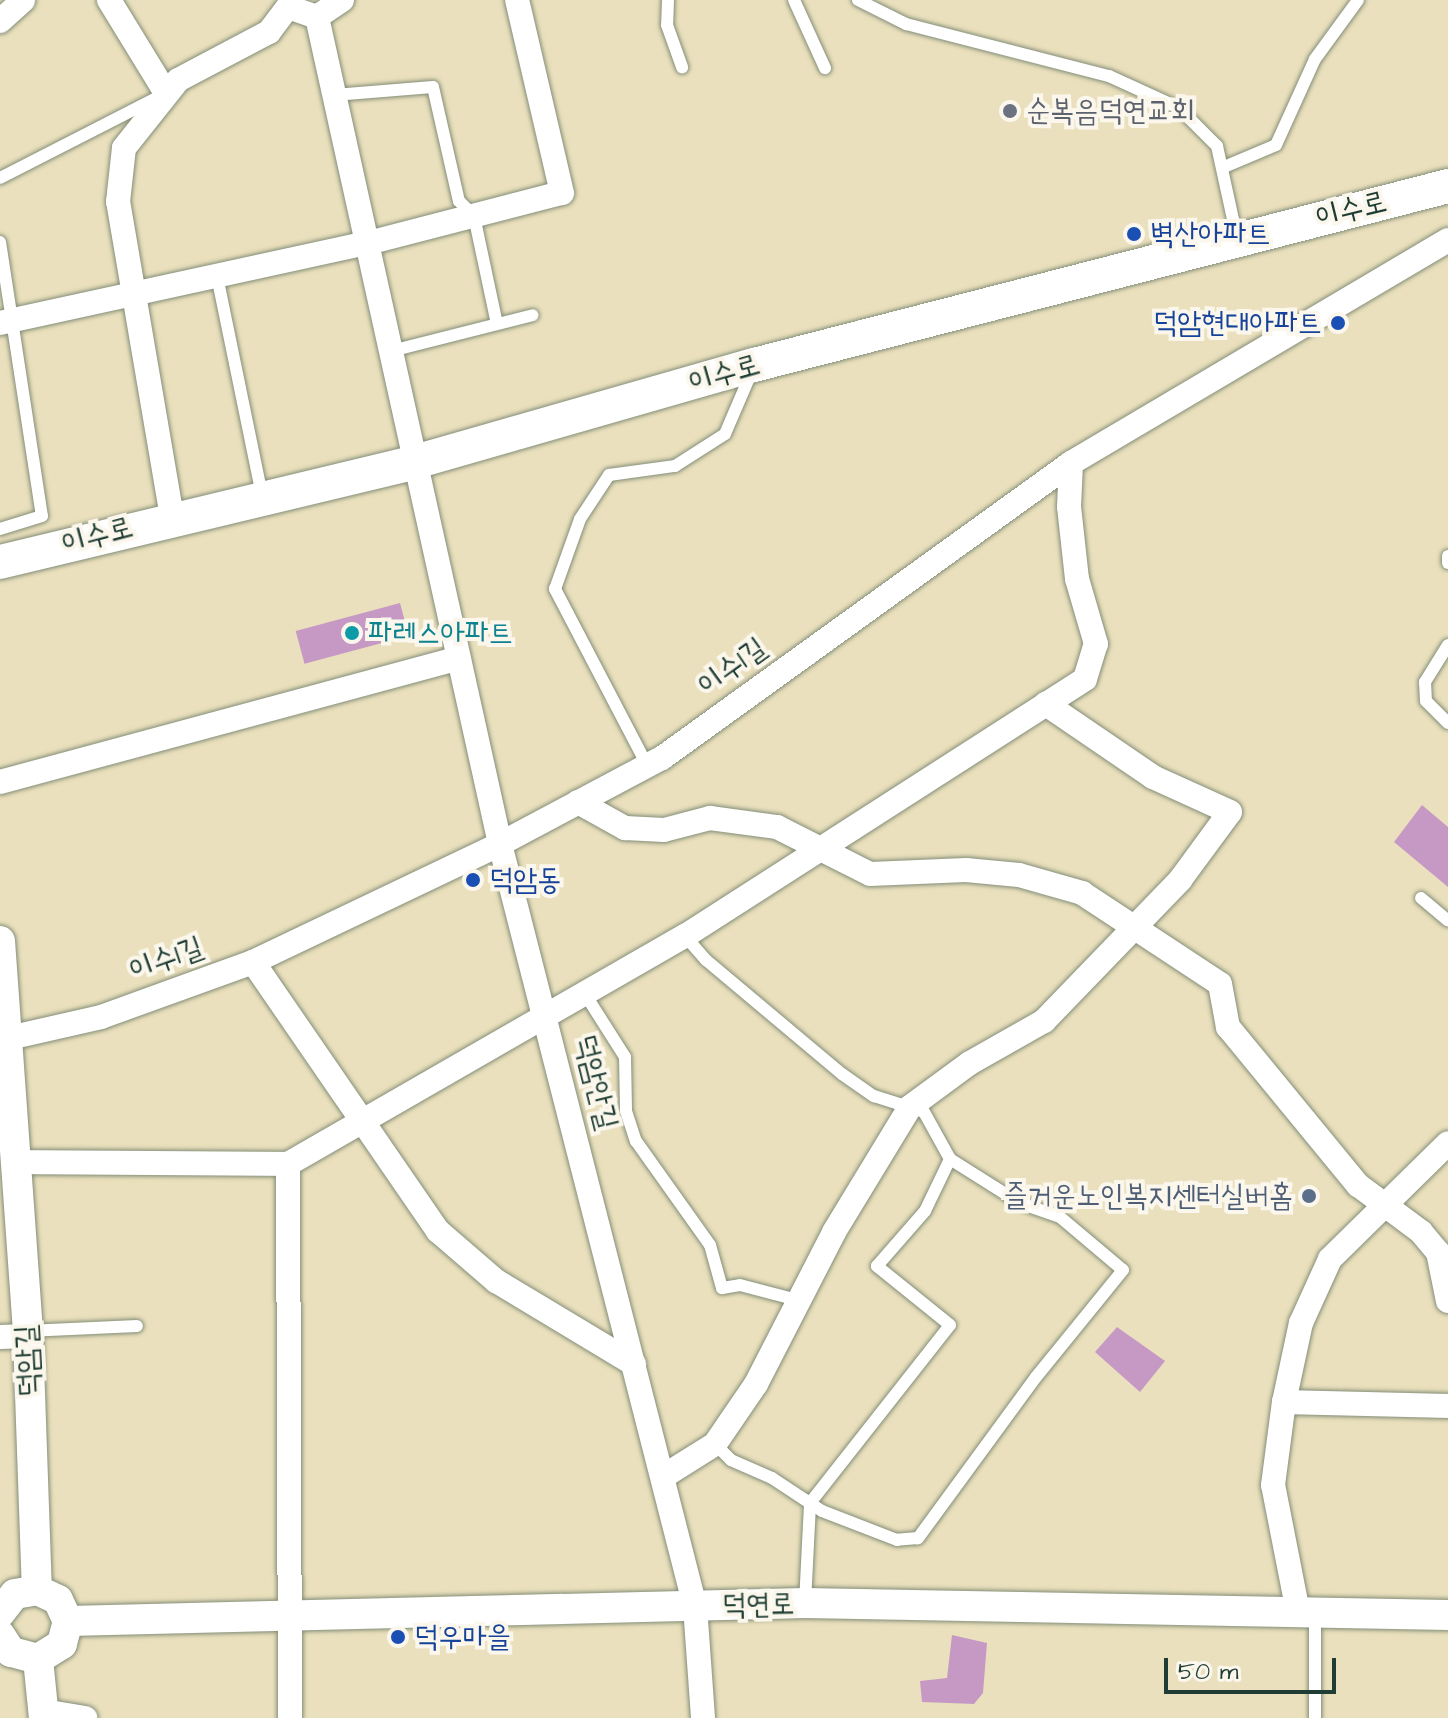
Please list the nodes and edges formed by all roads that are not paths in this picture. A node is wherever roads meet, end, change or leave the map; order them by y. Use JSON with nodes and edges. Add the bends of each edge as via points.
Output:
{"nodes":[{"id":1,"x":23,"y":0,"type":"edge"},
{"id":2,"x":109,"y":0,"type":"edge"},
{"id":3,"x":342,"y":0,"type":"edge"},
{"id":4,"x":517,"y":0,"type":"edge"},
{"id":5,"x":668,"y":0,"type":"edge"},
{"id":6,"x":794,"y":0,"type":"edge"},
{"id":7,"x":858,"y":0,"type":"edge"},
{"id":8,"x":1358,"y":0,"type":"edge"},
{"id":9,"x":289,"y":3,"type":"edge"},
{"id":10,"x":317,"y":17,"type":"junction"},
{"id":11,"x":0,"y":21,"type":"edge"},
{"id":12,"x":682,"y":67,"type":"dead end"},
{"id":13,"x":825,"y":68,"type":"dead end"},
{"id":14,"x":166,"y":93,"type":"junction"},
{"id":15,"x":334,"y":95,"type":"junction"},
{"id":16,"x":1224,"y":167,"type":"junction"},
{"id":17,"x":0,"y":178,"type":"edge"},
{"id":18,"x":1448,"y":186,"type":"edge"},
{"id":19,"x":474,"y":216,"type":"junction"},
{"id":20,"x":1237,"y":238,"type":"junction"},
{"id":21,"x":1448,"y":240,"type":"edge"},
{"id":22,"x":0,"y":242,"type":"edge"},
{"id":23,"x":368,"y":243,"type":"junction"},
{"id":24,"x":217,"y":276,"type":"junction"},
{"id":25,"x":131,"y":296,"type":"junction"},
{"id":26,"x":533,"y":315,"type":"dead end"},
{"id":27,"x":6,"y":321,"type":"edge"},
{"id":28,"x":497,"y":324,"type":"junction"},
{"id":29,"x":391,"y":351,"type":"junction"},
{"id":30,"x":754,"y":365,"type":"junction"},
{"id":31,"x":415,"y":462,"type":"junction"},
{"id":32,"x":1071,"y":463,"type":"junction"},
{"id":33,"x":262,"y":495,"type":"junction"},
{"id":34,"x":172,"y":517,"type":"junction"},
{"id":35,"x":0,"y":529,"type":"edge"},
{"id":36,"x":1448,"y":556,"type":"edge"},
{"id":37,"x":0,"y":562,"type":"edge"},
{"id":38,"x":1448,"y":563,"type":"edge"},
{"id":39,"x":1448,"y":645,"type":"edge"},
{"id":40,"x":459,"y":658,"type":"junction"},
{"id":41,"x":1046,"y":704,"type":"junction"},
{"id":42,"x":1448,"y":723,"type":"edge"},
{"id":43,"x":647,"y":765,"type":"junction"},
{"id":44,"x":0,"y":782,"type":"edge"},
{"id":45,"x":578,"y":802,"type":"junction"},
{"id":46,"x":500,"y":844,"type":"junction"},
{"id":47,"x":816,"y":848,"type":"junction"},
{"id":48,"x":1421,"y":898,"type":"dead end"},
{"id":49,"x":1448,"y":921,"type":"edge"},
{"id":50,"x":1133,"y":927,"type":"junction"},
{"id":51,"x":685,"y":936,"type":"junction"},
{"id":52,"x":0,"y":941,"type":"edge"},
{"id":53,"x":253,"y":962,"type":"junction"},
{"id":54,"x":585,"y":994,"type":"junction"},
{"id":55,"x":547,"y":1016,"type":"junction"},
{"id":56,"x":3,"y":1040,"type":"edge"},
{"id":57,"x":910,"y":1107,"type":"junction"},
{"id":58,"x":361,"y":1124,"type":"junction"},
{"id":59,"x":1448,"y":1143,"type":"edge"},
{"id":60,"x":950,"y":1159,"type":"junction"},
{"id":61,"x":16,"y":1162,"type":"junction"},
{"id":62,"x":288,"y":1164,"type":"junction"},
{"id":63,"x":1382,"y":1206,"type":"junction"},
{"id":64,"x":801,"y":1301,"type":"junction"},
{"id":65,"x":1448,"y":1301,"type":"edge"},
{"id":66,"x":137,"y":1326,"type":"dead end"},
{"id":67,"x":18,"y":1335,"type":"edge"},
{"id":68,"x":634,"y":1364,"type":"junction"},
{"id":69,"x":1284,"y":1402,"type":"junction"},
{"id":70,"x":1448,"y":1406,"type":"edge"},
{"id":71,"x":715,"y":1444,"type":"junction"},
{"id":72,"x":664,"y":1476,"type":"junction"},
{"id":73,"x":810,"y":1503,"type":"junction"},
{"id":74,"x":37,"y":1590,"type":"junction"},
{"id":75,"x":805,"y":1603,"type":"junction"},
{"id":76,"x":695,"y":1606,"type":"junction"},
{"id":77,"x":0,"y":1613,"type":"edge"},
{"id":78,"x":1307,"y":1613,"type":"junction"},
{"id":79,"x":287,"y":1614,"type":"junction"},
{"id":80,"x":1448,"y":1615,"type":"edge"},
{"id":81,"x":68,"y":1621,"type":"junction"},
{"id":82,"x":0,"y":1635,"type":"edge"},
{"id":83,"x":38,"y":1659,"type":"junction"},
{"id":84,"x":44,"y":1714,"type":"edge"},
{"id":85,"x":85,"y":1718,"type":"edge"},
{"id":86,"x":290,"y":1718,"type":"edge"},
{"id":87,"x":703,"y":1718,"type":"edge"},
{"id":88,"x":1315,"y":1718,"type":"edge"}],
"edges":[{"from":1,"to":11,"type":"street"},
{"from":2,"to":14,"type":"street"},
{"from":3,"to":10,"type":"street"},
{"from":4,"to":19,"type":"street","via":[[562,193]]},
{"from":5,"to":12,"type":"lane","via":[[667,25]]},
{"from":6,"to":13,"type":"lane"},
{"from":7,"to":16,"type":"lane","via":[[906,24],[1037,55],[1143,90],[1194,118],[1217,146]]},
{"from":8,"to":16,"type":"lane","via":[[1315,59],[1276,145]]},
{"from":9,"to":10,"type":"street"},
{"from":9,"to":14,"type":"street","via":[[269,32],[196,69]]},
{"from":10,"to":15,"type":"street","name":"덕암안길"},
{"from":14,"to":17,"type":"lane"},
{"from":14,"to":25,"type":"street","via":[[134,131],[118,169]]},
{"from":15,"to":19,"type":"lane","via":[[433,87],[459,201]]},
{"from":15,"to":23,"type":"street","name":"덕암안길"},
{"from":16,"to":20,"type":"lane"},
{"from":18,"to":20,"type":"main road","name":"이수로"},
{"from":19,"to":23,"type":"street"},
{"from":19,"to":28,"type":"lane"},
{"from":20,"to":30,"type":"main road","name":"이수로"},
{"from":21,"to":32,"type":"street","name":"이수1길"},
{"from":22,"to":27,"type":"lane"},
{"from":23,"to":24,"type":"street"},
{"from":23,"to":29,"type":"street","name":"덕암안길"},
{"from":24,"to":25,"type":"street"},
{"from":24,"to":33,"type":"lane"},
{"from":25,"to":27,"type":"street"},
{"from":25,"to":34,"type":"street"},
{"from":26,"to":28,"type":"lane"},
{"from":27,"to":35,"type":"lane","via":[[42,516]]},
{"from":28,"to":29,"type":"lane"},
{"from":29,"to":31,"type":"street","name":"덕암안길"},
{"from":30,"to":31,"type":"main road","name":"이수로"},
{"from":30,"to":43,"type":"lane","via":[[725,434],[675,466],[609,475],[580,519],[555,589]]},
{"from":31,"to":33,"type":"main road","name":"이수로"},
{"from":31,"to":40,"type":"street","name":"덕암안길"},
{"from":32,"to":41,"type":"street","via":[[1069,507],[1077,579],[1095,653],[1085,679]]},
{"from":32,"to":43,"type":"street","name":"이수1길"},
{"from":33,"to":34,"type":"main road","name":"이수로"},
{"from":34,"to":37,"type":"main road","name":"이수로"},
{"from":36,"to":38,"type":"lane"},
{"from":39,"to":42,"type":"lane","via":[[1425,682],[1426,701]]},
{"from":40,"to":44,"type":"street"},
{"from":40,"to":46,"type":"street","name":"덕암안길"},
{"from":41,"to":47,"type":"street"},
{"from":41,"to":50,"type":"street","via":[[1153,777],[1230,812],[1180,880]]},
{"from":43,"to":45,"type":"street","name":"이수1길"},
{"from":45,"to":46,"type":"street","name":"이수1길"},
{"from":45,"to":47,"type":"street","via":[[625,828],[652,831],[710,818],[745,820],[777,827]]},
{"from":46,"to":53,"type":"street","name":"이수1길"},
{"from":46,"to":55,"type":"street","name":"덕암안길"},
{"from":47,"to":50,"type":"street","via":[[870,874],[966,870],[1019,875],[1082,893]]},
{"from":47,"to":51,"type":"street"},
{"from":48,"to":49,"type":"lane"},
{"from":50,"to":57,"type":"street","via":[[1044,1021],[970,1063]]},
{"from":50,"to":63,"type":"street","via":[[1220,984],[1228,1027],[1358,1185]]},
{"from":51,"to":54,"type":"street"},
{"from":51,"to":57,"type":"lane","via":[[706,960],[842,1074],[874,1096]]},
{"from":52,"to":56,"type":"street","name":"덕암길"},
{"from":53,"to":56,"type":"street","name":"이수1길","via":[[101,1017]]},
{"from":53,"to":58,"type":"street"},
{"from":54,"to":55,"type":"street"},
{"from":54,"to":64,"type":"lane","via":[[625,1057],[626,1111],[636,1141],[710,1245],[722,1288],[740,1285]]},
{"from":55,"to":58,"type":"street"},
{"from":55,"to":68,"type":"street","name":"덕암안길"},
{"from":56,"to":61,"type":"street","name":"덕암길"},
{"from":57,"to":60,"type":"lane","via":[[924,1112]]},
{"from":57,"to":64,"type":"street","via":[[834,1232]]},
{"from":58,"to":62,"type":"street"},
{"from":58,"to":68,"type":"street","via":[[438,1231],[496,1281]]},
{"from":59,"to":63,"type":"street"},
{"from":60,"to":73,"type":"lane","via":[[925,1211],[877,1266],[950,1325]]},
{"from":60,"to":73,"type":"lane","via":[[1020,1203],[1060,1217],[1123,1270],[1036,1377],[918,1538],[897,1540]]},
{"from":61,"to":62,"type":"street"},
{"from":61,"to":67,"type":"street","name":"덕암길"},
{"from":62,"to":79,"type":"street"},
{"from":63,"to":65,"type":"street","via":[[1421,1232],[1438,1252]]},
{"from":63,"to":69,"type":"street","via":[[1330,1259],[1316,1285],[1301,1323]]},
{"from":64,"to":71,"type":"street","via":[[772,1359]]},
{"from":66,"to":67,"type":"lane"},
{"from":67,"to":74,"type":"street","name":"덕암길"},
{"from":68,"to":72,"type":"street","name":"덕암안길"},
{"from":69,"to":70,"type":"street"},
{"from":69,"to":78,"type":"street","via":[[1273,1485]]},
{"from":71,"to":72,"type":"street"},
{"from":71,"to":73,"type":"lane","via":[[731,1460]]},
{"from":72,"to":76,"type":"street","name":"덕암안길"},
{"from":73,"to":75,"type":"lane"},
{"from":74,"to":77,"type":"street","via":[[15,1594]]},
{"from":74,"to":81,"type":"street","via":[[58,1600]]},
{"from":75,"to":76,"type":"street","name":"덕연로"},
{"from":75,"to":78,"type":"street","name":"덕연로"},
{"from":76,"to":79,"type":"street","name":"덕연로"},
{"from":76,"to":87,"type":"street","name":"덕암안길"},
{"from":78,"to":80,"type":"street","name":"덕연로"},
{"from":78,"to":88,"type":"lane"},
{"from":79,"to":81,"type":"street","name":"덕연로"},
{"from":79,"to":86,"type":"street"},
{"from":81,"to":83,"type":"street","via":[[62,1644]]},
{"from":82,"to":83,"type":"street","via":[[11,1652]]},
{"from":83,"to":84,"type":"street"},
{"from":84,"to":85,"type":"street"}]}
